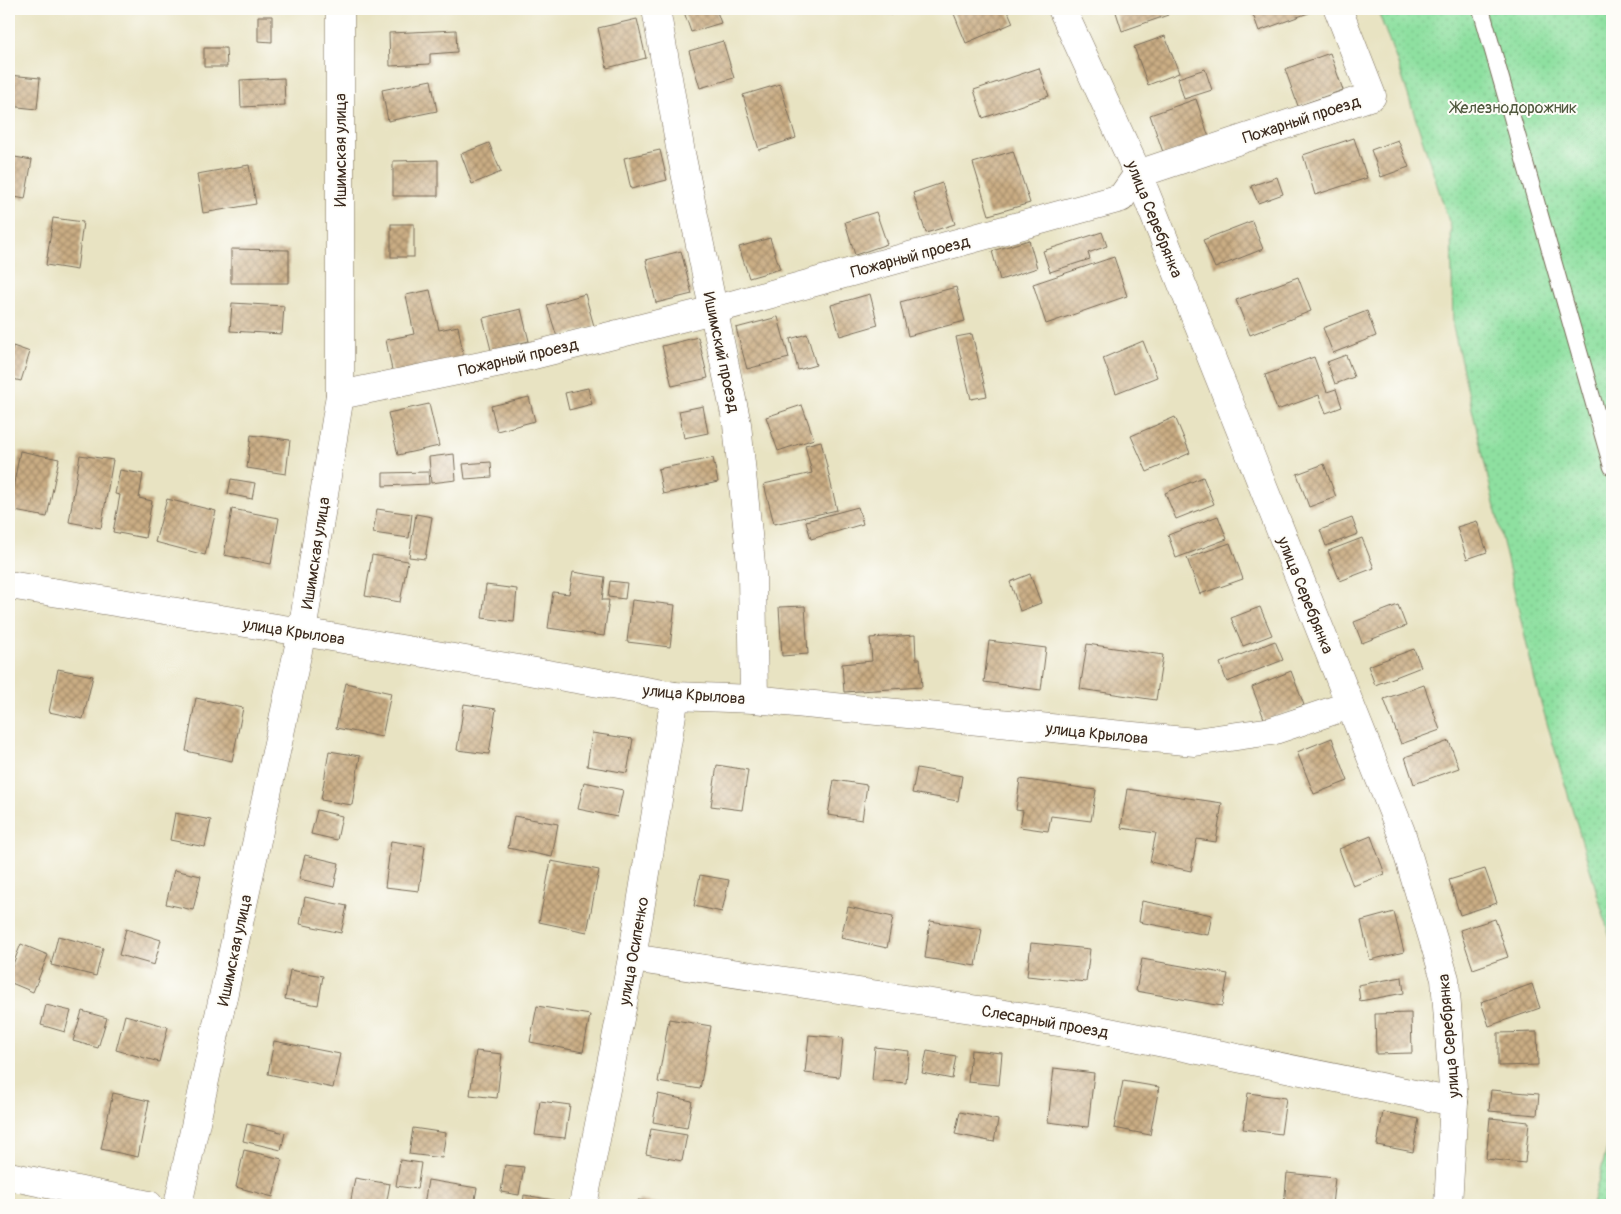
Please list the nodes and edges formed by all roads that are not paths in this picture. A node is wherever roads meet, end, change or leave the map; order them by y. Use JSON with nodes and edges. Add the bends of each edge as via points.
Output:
{"nodes":[{"id":1,"x":340,"y":9,"type":"edge"},
{"id":2,"x":656,"y":9,"type":"edge"},
{"id":3,"x":1062,"y":9,"type":"edge"},
{"id":4,"x":1338,"y":9,"type":"edge"},
{"id":5,"x":1481,"y":9,"type":"edge"},
{"id":6,"x":1138,"y":174,"type":"junction"},
{"id":7,"x":713,"y":310,"type":"junction"},
{"id":8,"x":340,"y":395,"type":"junction"},
{"id":9,"x":1612,"y":467,"type":"edge"},
{"id":10,"x":9,"y":586,"type":"edge"},
{"id":11,"x":302,"y":632,"type":"junction"},
{"id":12,"x":675,"y":696,"type":"junction"},
{"id":13,"x":754,"y":699,"type":"junction"},
{"id":14,"x":1350,"y":705,"type":"junction"},
{"id":15,"x":632,"y":958,"type":"junction"},
{"id":16,"x":1454,"y":1102,"type":"junction"},
{"id":17,"x":9,"y":1176,"type":"edge"},
{"id":18,"x":149,"y":1205,"type":"edge"},
{"id":19,"x":178,"y":1205,"type":"edge"},
{"id":20,"x":583,"y":1205,"type":"edge"},
{"id":21,"x":1448,"y":1205,"type":"edge"}],
"edges":[{"from":1,"to":8,"type":"street","name":"Ишимская улица"},
{"from":2,"to":7,"type":"street","name":"Ишимский проезд"},
{"from":3,"to":6,"type":"street","name":"улица Серебрянка"},
{"from":4,"to":6,"type":"street","name":"Пожарный проезд","via":[[1372,96]]},
{"from":5,"to":9,"type":"lane"},
{"from":6,"to":7,"type":"street","name":"Пожарный проезд","via":[[1121,198]]},
{"from":6,"to":14,"type":"street","name":"улица Серебрянка"},
{"from":7,"to":8,"type":"street","name":"Пожарный проезд","via":[[530,356]]},
{"from":7,"to":13,"type":"street","name":"Ишимский проезд","via":[[737,424],[752,574]]},
{"from":8,"to":11,"type":"street","name":"Ишимская улица"},
{"from":10,"to":11,"type":"street","name":"улица Крылова"},
{"from":11,"to":12,"type":"street","name":"улица Крылова"},
{"from":11,"to":19,"type":"street","name":"Ишимская улица"},
{"from":12,"to":13,"type":"street","name":"улица Крылова"},
{"from":12,"to":15,"type":"street","name":"улица Осипенко"},
{"from":13,"to":14,"type":"street","name":"улица Крылова","via":[[1195,742],[1272,731]]},
{"from":14,"to":16,"type":"street","name":"улица Серебрянка","via":[[1401,832],[1445,979]]},
{"from":15,"to":16,"type":"street","name":"Слесарный проезд","via":[[1065,1023]]},
{"from":15,"to":20,"type":"street","name":"улица Осипенко"},
{"from":16,"to":21,"type":"street","name":"улица Серебрянка"},
{"from":17,"to":18,"type":"street"}]}
